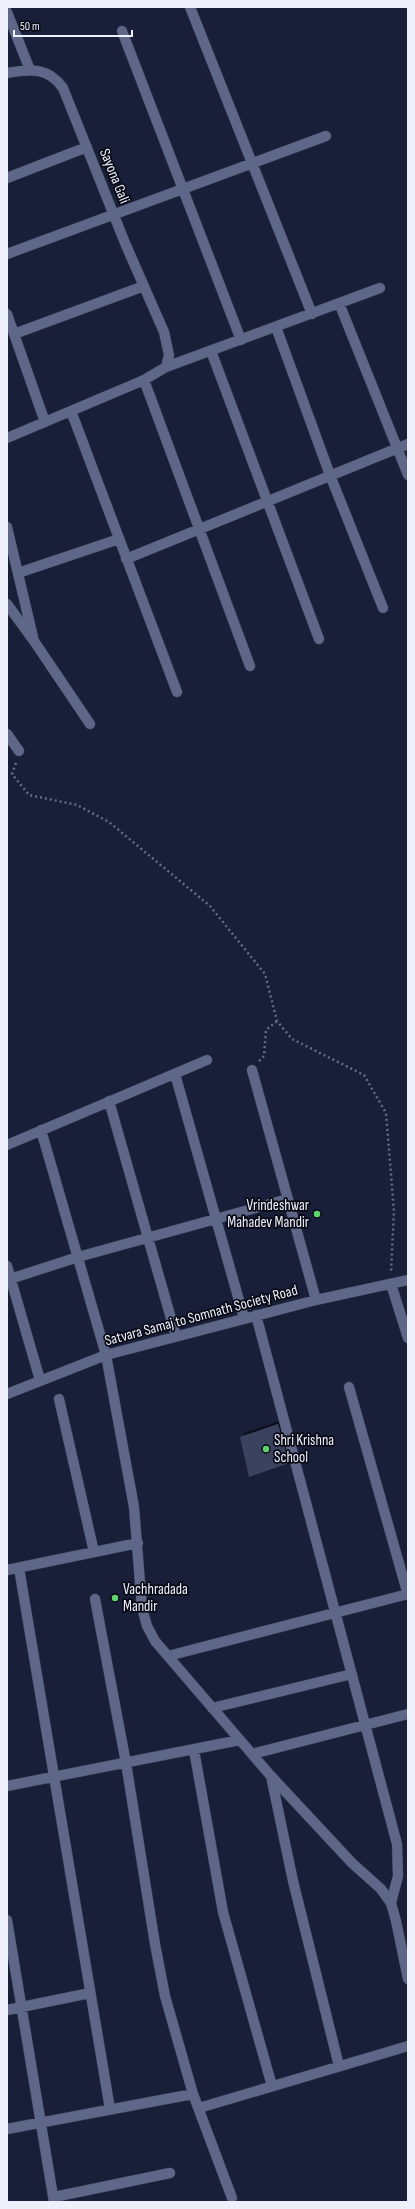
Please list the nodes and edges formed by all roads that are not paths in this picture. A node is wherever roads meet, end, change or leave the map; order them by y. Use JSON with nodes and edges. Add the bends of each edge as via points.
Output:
{"nodes":[{"id":1,"x":190,"y":7,"type":"edge"},
{"id":2,"x":7,"y":12,"type":"edge"},
{"id":3,"x":122,"y":31,"type":"dead end"},
{"id":4,"x":30,"y":70,"type":"junction"},
{"id":5,"x":7,"y":73,"type":"edge"},
{"id":6,"x":326,"y":136,"type":"dead end"},
{"id":7,"x":87,"y":147,"type":"junction"},
{"id":8,"x":252,"y":163,"type":"junction"},
{"id":9,"x":7,"y":178,"type":"edge"},
{"id":10,"x":183,"y":189,"type":"junction"},
{"id":11,"x":115,"y":216,"type":"junction"},
{"id":12,"x":7,"y":254,"type":"edge"},
{"id":13,"x":144,"y":286,"type":"junction"},
{"id":14,"x":380,"y":288,"type":"dead end"},
{"id":15,"x":339,"y":303,"type":"junction"},
{"id":16,"x":7,"y":314,"type":"edge"},
{"id":17,"x":312,"y":314,"type":"junction"},
{"id":18,"x":276,"y":327,"type":"junction"},
{"id":19,"x":14,"y":334,"type":"junction"},
{"id":20,"x":241,"y":340,"type":"junction"},
{"id":21,"x":211,"y":351,"type":"junction"},
{"id":22,"x":166,"y":367,"type":"junction"},
{"id":23,"x":144,"y":380,"type":"junction"},
{"id":24,"x":70,"y":412,"type":"junction"},
{"id":25,"x":45,"y":422,"type":"junction"},
{"id":26,"x":7,"y":438,"type":"edge"},
{"id":27,"x":408,"y":444,"type":"edge"},
{"id":28,"x":398,"y":448,"type":"junction"},
{"id":29,"x":330,"y":475,"type":"junction"},
{"id":30,"x":408,"y":475,"type":"edge"},
{"id":31,"x":268,"y":500,"type":"junction"},
{"id":32,"x":7,"y":527,"type":"edge"},
{"id":33,"x":199,"y":529,"type":"junction"},
{"id":34,"x":119,"y":540,"type":"junction"},
{"id":35,"x":126,"y":559,"type":"junction"},
{"id":36,"x":18,"y":572,"type":"junction"},
{"id":37,"x":7,"y":604,"type":"edge"},
{"id":38,"x":383,"y":608,"type":"dead end"},
{"id":39,"x":319,"y":639,"type":"dead end"},
{"id":40,"x":34,"y":641,"type":"junction"},
{"id":41,"x":250,"y":666,"type":"dead end"},
{"id":42,"x":177,"y":692,"type":"dead end"},
{"id":43,"x":90,"y":724,"type":"dead end"},
{"id":44,"x":7,"y":734,"type":"edge"},
{"id":45,"x":19,"y":751,"type":"road end"},
{"id":46,"x":207,"y":1060,"type":"dead end"},
{"id":47,"x":252,"y":1070,"type":"road end"},
{"id":48,"x":175,"y":1074,"type":"junction"},
{"id":49,"x":109,"y":1101,"type":"junction"},
{"id":50,"x":42,"y":1130,"type":"junction"},
{"id":51,"x":7,"y":1146,"type":"edge"},
{"id":52,"x":288,"y":1199,"type":"junction"},
{"id":53,"x":216,"y":1219,"type":"junction"},
{"id":54,"x":148,"y":1237,"type":"junction"},
{"id":55,"x":78,"y":1257,"type":"junction"},
{"id":56,"x":7,"y":1266,"type":"edge"},
{"id":57,"x":9,"y":1279,"type":"edge"},
{"id":58,"x":406,"y":1283,"type":"edge"},
{"id":59,"x":391,"y":1284,"type":"junction"},
{"id":60,"x":316,"y":1300,"type":"junction"},
{"id":61,"x":256,"y":1315,"type":"junction"},
{"id":62,"x":244,"y":1318,"type":"junction"},
{"id":63,"x":176,"y":1336,"type":"junction"},
{"id":64,"x":408,"y":1338,"type":"edge"},
{"id":65,"x":106,"y":1355,"type":"junction"},
{"id":66,"x":40,"y":1380,"type":"junction"},
{"id":67,"x":349,"y":1387,"type":"dead end"},
{"id":68,"x":7,"y":1394,"type":"edge"},
{"id":69,"x":59,"y":1399,"type":"dead end"},
{"id":70,"x":138,"y":1543,"type":"junction"},
{"id":71,"x":94,"y":1552,"type":"junction"},
{"id":72,"x":19,"y":1568,"type":"junction"},
{"id":73,"x":7,"y":1570,"type":"edge"},
{"id":74,"x":408,"y":1594,"type":"edge"},
{"id":75,"x":95,"y":1599,"type":"dead end"},
{"id":76,"x":336,"y":1612,"type":"junction"},
{"id":77,"x":168,"y":1656,"type":"junction"},
{"id":78,"x":352,"y":1674,"type":"junction"},
{"id":79,"x":212,"y":1708,"type":"junction"},
{"id":80,"x":408,"y":1714,"type":"edge"},
{"id":81,"x":366,"y":1725,"type":"junction"},
{"id":82,"x":240,"y":1740,"type":"junction"},
{"id":83,"x":194,"y":1750,"type":"junction"},
{"id":84,"x":252,"y":1754,"type":"junction"},
{"id":85,"x":126,"y":1763,"type":"junction"},
{"id":86,"x":270,"y":1775,"type":"junction"},
{"id":87,"x":55,"y":1777,"type":"junction"},
{"id":88,"x":7,"y":1786,"type":"edge"},
{"id":89,"x":391,"y":1903,"type":"junction"},
{"id":90,"x":7,"y":1920,"type":"edge"},
{"id":91,"x":405,"y":1950,"type":"edge"},
{"id":92,"x":408,"y":1979,"type":"edge"},
{"id":93,"x":90,"y":1993,"type":"junction"},
{"id":94,"x":22,"y":2007,"type":"junction"},
{"id":95,"x":7,"y":2010,"type":"edge"},
{"id":96,"x":408,"y":2046,"type":"edge"},
{"id":97,"x":339,"y":2066,"type":"junction"},
{"id":98,"x":272,"y":2086,"type":"junction"},
{"id":99,"x":193,"y":2094,"type":"junction"},
{"id":100,"x":198,"y":2108,"type":"junction"},
{"id":101,"x":110,"y":2109,"type":"junction"},
{"id":102,"x":42,"y":2122,"type":"junction"},
{"id":103,"x":7,"y":2129,"type":"edge"},
{"id":104,"x":170,"y":2173,"type":"dead end"},
{"id":105,"x":232,"y":2198,"type":"dead end"},
{"id":106,"x":54,"y":2200,"type":"edge"}],
"edges":[{"from":1,"to":8,"type":"street"},
{"from":2,"to":4,"type":"street"},
{"from":3,"to":10,"type":"street"},
{"from":4,"to":5,"type":"street","name":"Sayona Gali"},
{"from":4,"to":7,"type":"street","name":"Sayona Gali","via":[[55,76],[63,88]]},
{"from":6,"to":8,"type":"street"},
{"from":7,"to":9,"type":"street"},
{"from":7,"to":11,"type":"street","name":"Sayona Gali"},
{"from":8,"to":10,"type":"street"},
{"from":8,"to":17,"type":"street"},
{"from":10,"to":11,"type":"street"},
{"from":10,"to":20,"type":"street"},
{"from":11,"to":12,"type":"street"},
{"from":11,"to":13,"type":"street","name":"Sayona Gali"},
{"from":13,"to":19,"type":"street"},
{"from":13,"to":22,"type":"street","name":"Sayona Gali","via":[[164,332],[169,355]]},
{"from":14,"to":15,"type":"street"},
{"from":15,"to":17,"type":"street"},
{"from":15,"to":28,"type":"street"},
{"from":16,"to":19,"type":"street"},
{"from":17,"to":18,"type":"street"},
{"from":18,"to":20,"type":"street"},
{"from":18,"to":29,"type":"street"},
{"from":19,"to":25,"type":"street"},
{"from":20,"to":21,"type":"street"},
{"from":21,"to":22,"type":"street"},
{"from":21,"to":31,"type":"street"},
{"from":22,"to":23,"type":"street"},
{"from":23,"to":24,"type":"street"},
{"from":23,"to":33,"type":"street"},
{"from":24,"to":25,"type":"street"},
{"from":24,"to":34,"type":"street"},
{"from":25,"to":26,"type":"street"},
{"from":27,"to":28,"type":"street"},
{"from":28,"to":29,"type":"street"},
{"from":28,"to":30,"type":"street"},
{"from":29,"to":31,"type":"street"},
{"from":29,"to":38,"type":"street"},
{"from":31,"to":33,"type":"street"},
{"from":31,"to":39,"type":"street"},
{"from":32,"to":36,"type":"street"},
{"from":33,"to":35,"type":"street"},
{"from":33,"to":41,"type":"street"},
{"from":34,"to":35,"type":"street"},
{"from":34,"to":36,"type":"street"},
{"from":35,"to":42,"type":"street"},
{"from":36,"to":40,"type":"street"},
{"from":37,"to":40,"type":"street"},
{"from":40,"to":43,"type":"street"},
{"from":44,"to":45,"type":"street"},
{"from":46,"to":48,"type":"street"},
{"from":47,"to":52,"type":"street"},
{"from":48,"to":49,"type":"street"},
{"from":48,"to":53,"type":"street"},
{"from":49,"to":50,"type":"street"},
{"from":49,"to":54,"type":"street"},
{"from":50,"to":51,"type":"street"},
{"from":50,"to":55,"type":"street"},
{"from":52,"to":53,"type":"street"},
{"from":52,"to":60,"type":"street"},
{"from":53,"to":54,"type":"street"},
{"from":53,"to":62,"type":"street"},
{"from":54,"to":55,"type":"street"},
{"from":54,"to":63,"type":"street"},
{"from":55,"to":57,"type":"street"},
{"from":55,"to":65,"type":"street"},
{"from":56,"to":57,"type":"street"},
{"from":57,"to":66,"type":"street"},
{"from":58,"to":59,"type":"street","name":"Satvara Samaj to Somnath Society Road"},
{"from":59,"to":60,"type":"street","name":"Satvara Samaj to Somnath Society Road"},
{"from":59,"to":64,"type":"street"},
{"from":60,"to":61,"type":"street","name":"Satvara Samaj to Somnath Society Road"},
{"from":61,"to":62,"type":"street","name":"Satvara Samaj to Somnath Society Road"},
{"from":61,"to":76,"type":"street"},
{"from":62,"to":63,"type":"street","name":"Satvara Samaj to Somnath Society Road"},
{"from":63,"to":65,"type":"street","name":"Satvara Samaj to Somnath Society Road"},
{"from":65,"to":66,"type":"street","name":"Satvara Samaj to Somnath Society Road"},
{"from":65,"to":70,"type":"street","via":[[134,1507]]},
{"from":66,"to":68,"type":"street","name":"Satvara Samaj to Somnath Society Road"},
{"from":67,"to":74,"type":"street"},
{"from":69,"to":71,"type":"street"},
{"from":70,"to":71,"type":"street"},
{"from":70,"to":77,"type":"street","via":[[142,1608],[155,1641]]},
{"from":71,"to":72,"type":"street"},
{"from":72,"to":73,"type":"street"},
{"from":72,"to":87,"type":"street"},
{"from":74,"to":76,"type":"street"},
{"from":75,"to":85,"type":"street"},
{"from":76,"to":77,"type":"street"},
{"from":76,"to":78,"type":"street"},
{"from":77,"to":79,"type":"street"},
{"from":78,"to":79,"type":"street"},
{"from":78,"to":81,"type":"street"},
{"from":79,"to":82,"type":"street"},
{"from":80,"to":81,"type":"street"},
{"from":81,"to":84,"type":"street"},
{"from":81,"to":89,"type":"street","via":[[397,1844],[398,1876]]},
{"from":82,"to":83,"type":"street"},
{"from":82,"to":84,"type":"street"},
{"from":83,"to":85,"type":"street"},
{"from":83,"to":98,"type":"street","via":[[223,1912]]},
{"from":84,"to":86,"type":"street"},
{"from":85,"to":87,"type":"street"},
{"from":85,"to":99,"type":"street","via":[[165,1996]]},
{"from":86,"to":89,"type":"street","via":[[352,1863],[381,1889]]},
{"from":86,"to":97,"type":"street","via":[[293,1881]]},
{"from":87,"to":88,"type":"street"},
{"from":87,"to":93,"type":"street"},
{"from":89,"to":91,"type":"street"},
{"from":90,"to":94,"type":"street"},
{"from":91,"to":92,"type":"street"},
{"from":93,"to":94,"type":"street"},
{"from":93,"to":101,"type":"street"},
{"from":94,"to":95,"type":"street"},
{"from":94,"to":102,"type":"street"},
{"from":96,"to":97,"type":"street"},
{"from":97,"to":98,"type":"street"},
{"from":98,"to":100,"type":"street"},
{"from":99,"to":100,"type":"street"},
{"from":99,"to":101,"type":"street"},
{"from":100,"to":105,"type":"street"},
{"from":101,"to":102,"type":"street"},
{"from":102,"to":103,"type":"street"},
{"from":102,"to":106,"type":"street"},
{"from":104,"to":106,"type":"street"}]}
